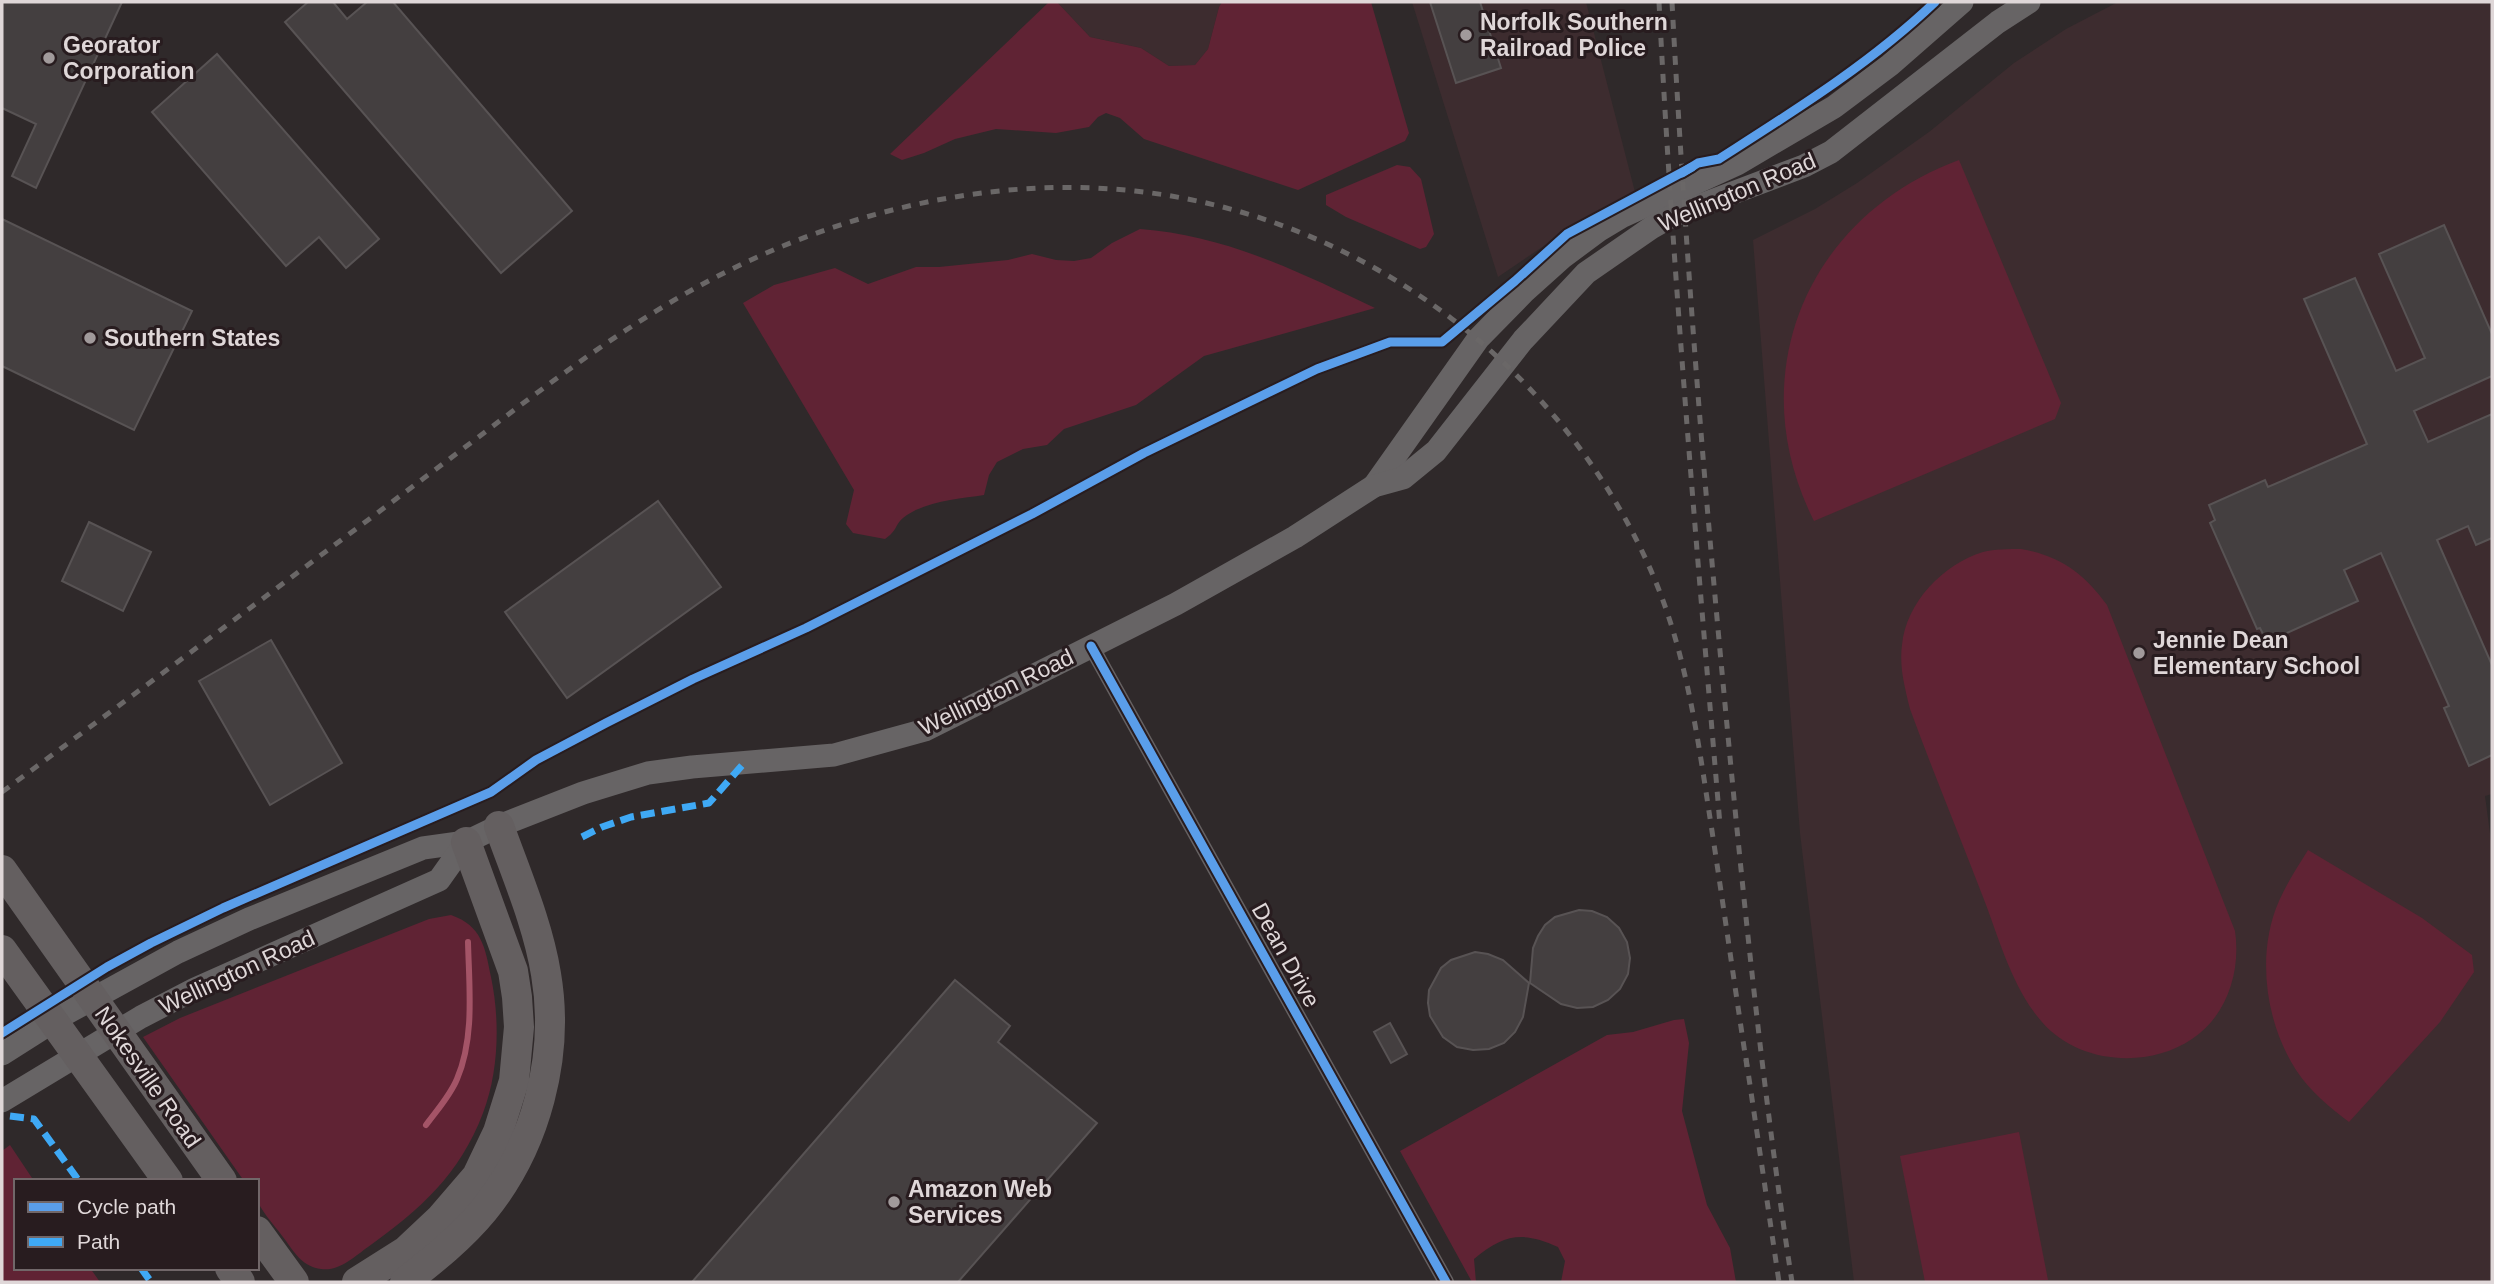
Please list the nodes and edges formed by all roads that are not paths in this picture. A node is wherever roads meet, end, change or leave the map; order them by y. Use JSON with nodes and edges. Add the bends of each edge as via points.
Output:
{"nodes":[{"id":1,"x":1962,"y":2,"type":"edge"},
{"id":2,"x":1969,"y":2,"type":"edge"},
{"id":3,"x":2029,"y":2,"type":"edge"},
{"id":4,"x":1978,"y":38,"type":"junction"},
{"id":5,"x":1374,"y":486,"type":"junction"},
{"id":6,"x":1091,"y":646,"type":"junction"},
{"id":7,"x":499,"y":826,"type":"junction"},
{"id":8,"x":466,"y":842,"type":"junction"},
{"id":9,"x":2,"y":870,"type":"edge"},
{"id":10,"x":2,"y":950,"type":"edge"},
{"id":11,"x":2,"y":1054,"type":"edge"},
{"id":12,"x":2,"y":1101,"type":"edge"},
{"id":13,"x":167,"y":1179,"type":"edge"},
{"id":14,"x":221,"y":1179,"type":"edge"},
{"id":15,"x":259,"y":1234,"type":"edge"},
{"id":16,"x":294,"y":1282,"type":"edge"},
{"id":17,"x":357,"y":1282,"type":"edge"},
{"id":18,"x":405,"y":1282,"type":"edge"},
{"id":19,"x":1446,"y":1282,"type":"edge"}],
"edges":[{"from":1,"to":5,"type":"main road","name":"Wellington Road","via":[[1834,107],[1737,164],[1606,226],[1563,257],[1478,339]]},
{"from":2,"to":4,"type":"main road"},
{"from":3,"to":4,"type":"main road","name":"Wellington Road"},
{"from":4,"to":5,"type":"main road","name":"Wellington Road","via":[[1831,152],[1672,216],[1586,273],[1523,340],[1436,451],[1403,478]]},
{"from":5,"to":6,"type":"main road","name":"Wellington Road","via":[[1295,537]]},
{"from":6,"to":7,"type":"main road","name":"Wellington Road","via":[[925,730],[834,755],[648,773]]},
{"from":6,"to":19,"type":"street","name":"Dean Drive"},
{"from":7,"to":8,"type":"main road","name":"Wellington Road"},
{"from":7,"to":18,"type":"highway","via":[[546,972],[549,1037],[542,1087],[527,1138],[498,1191],[466,1231]]},
{"from":8,"to":11,"type":"main road","name":"Wellington Road","via":[[423,848],[178,951]]},
{"from":8,"to":12,"type":"main road","name":"Wellington Road","via":[[439,880],[195,989]]},
{"from":8,"to":17,"type":"highway","via":[[506,948],[517,997],[518,1054],[509,1103],[477,1176],[406,1251]]},
{"from":9,"to":14,"type":"highway","name":"Nokesville Road"},
{"from":10,"to":13,"type":"highway","name":"Nokesville Road"},
{"from":15,"to":16,"type":"highway"}]}
